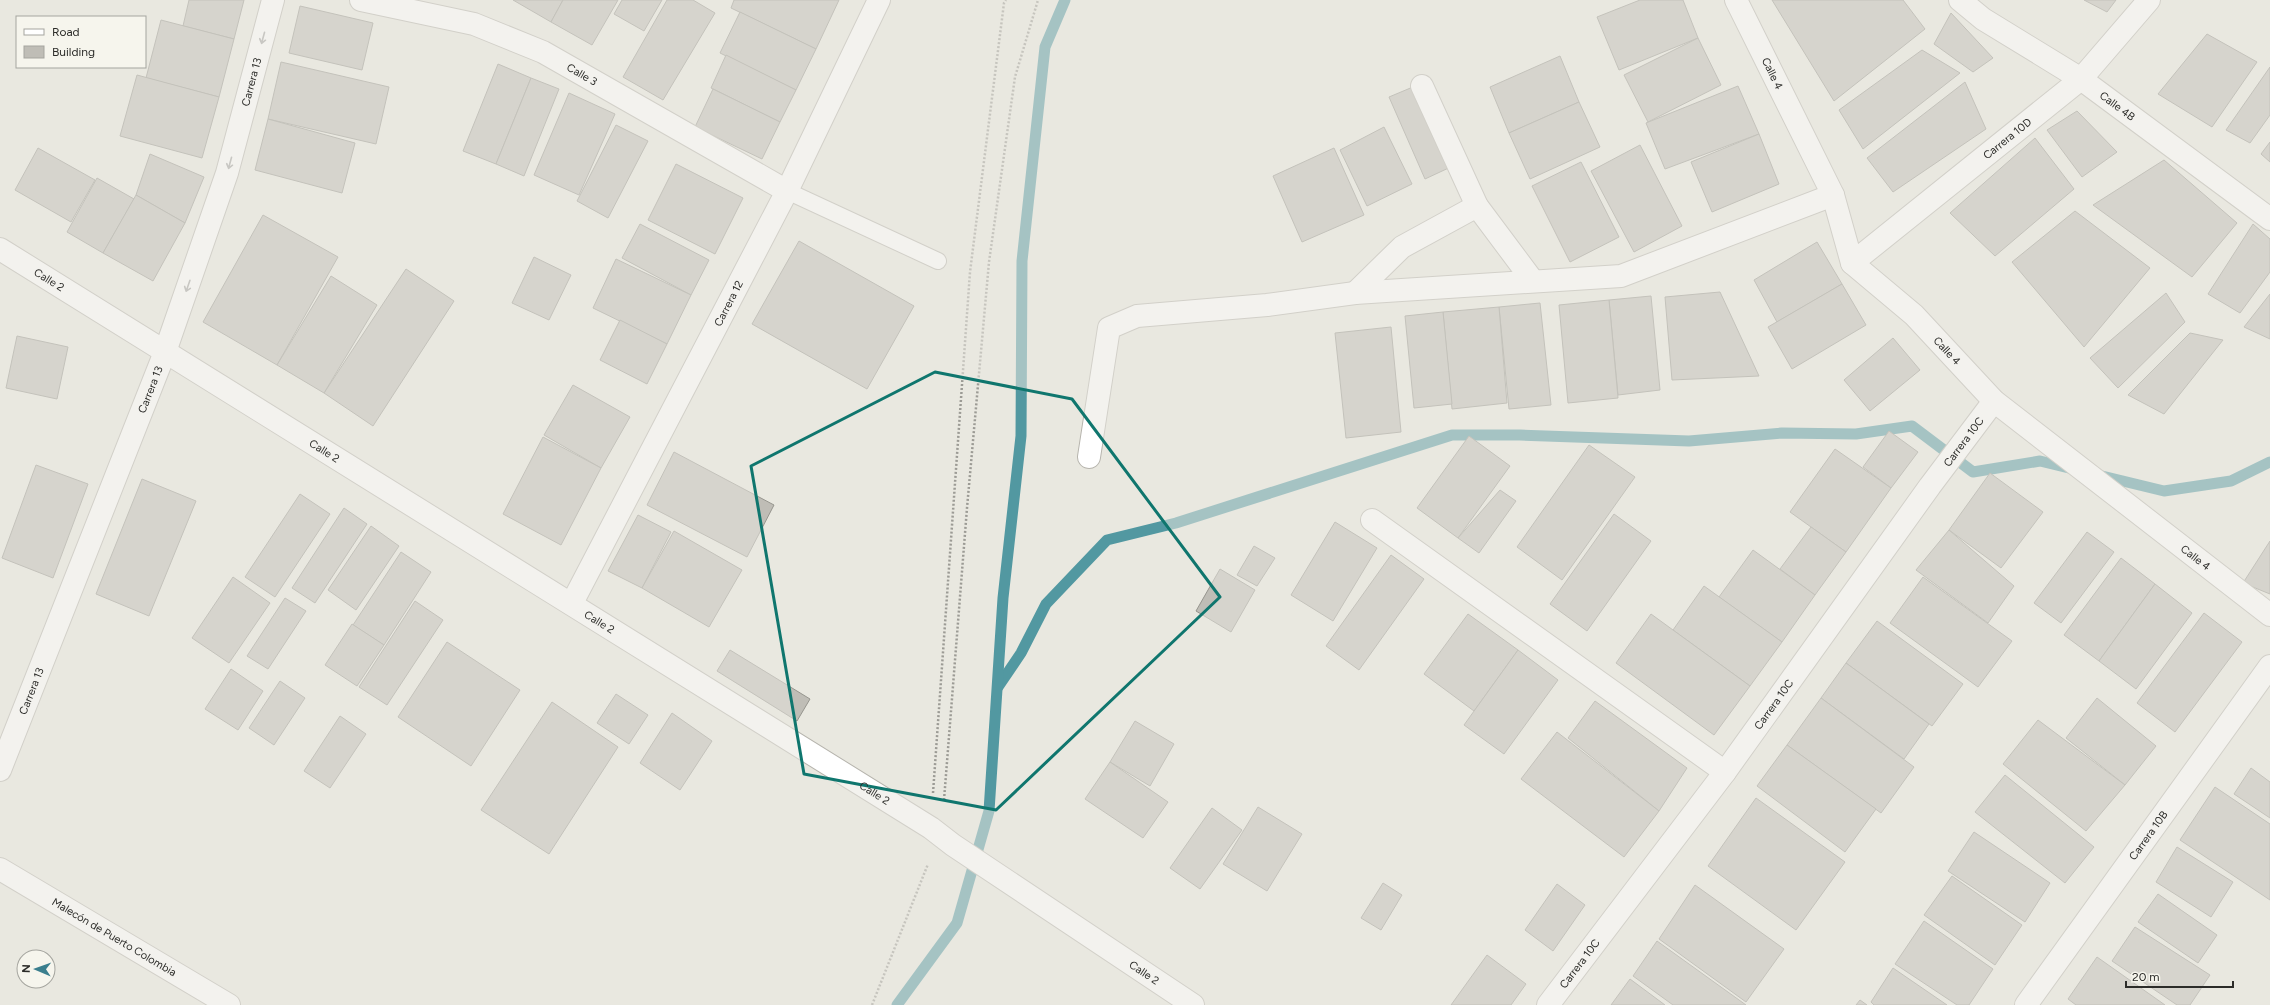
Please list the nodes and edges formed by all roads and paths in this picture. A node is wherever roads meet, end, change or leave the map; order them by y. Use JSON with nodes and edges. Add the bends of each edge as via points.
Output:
{"nodes":[{"id":1,"x":273,"y":0,"type":"edge"},
{"id":2,"x":361,"y":0,"type":"edge"},
{"id":3,"x":879,"y":0,"type":"edge"},
{"id":4,"x":1006,"y":0,"type":"edge"},
{"id":5,"x":1038,"y":0,"type":"edge"},
{"id":6,"x":1736,"y":0,"type":"edge"},
{"id":7,"x":1960,"y":0,"type":"edge"},
{"id":8,"x":2149,"y":0,"type":"edge"},
{"id":9,"x":2081,"y":79,"type":"junction"},
{"id":10,"x":1422,"y":86,"type":"dead end"},
{"id":11,"x":787,"y":191,"type":"junction"},
{"id":12,"x":1833,"y":195,"type":"junction"},
{"id":13,"x":1477,"y":206,"type":"junction"},
{"id":14,"x":2270,"y":220,"type":"edge"},
{"id":15,"x":8,"y":254,"type":"edge"},
{"id":16,"x":938,"y":261,"type":"dead end"},
{"id":17,"x":1852,"y":263,"type":"junction"},
{"id":18,"x":1533,"y":281,"type":"junction"},
{"id":19,"x":1355,"y":293,"type":"junction"},
{"id":20,"x":165,"y":352,"type":"junction"},
{"id":21,"x":1994,"y":401,"type":"junction"},
{"id":22,"x":1089,"y":457,"type":"dead end"},
{"id":23,"x":1372,"y":520,"type":"dead end"},
{"id":24,"x":572,"y":603,"type":"junction"},
{"id":25,"x":2270,"y":615,"type":"edge"},
{"id":26,"x":2270,"y":666,"type":"edge"},
{"id":27,"x":0,"y":770,"type":"edge"},
{"id":28,"x":1725,"y":772,"type":"junction"},
{"id":29,"x":942,"y":836,"type":"junction"},
{"id":30,"x":0,"y":869,"type":"edge"},
{"id":31,"x":229,"y":1005,"type":"edge"},
{"id":32,"x":872,"y":1005,"type":"edge"},
{"id":33,"x":1193,"y":1005,"type":"edge"},
{"id":34,"x":1548,"y":1005,"type":"edge"},
{"id":35,"x":2026,"y":1005,"type":"edge"}],
"edges":[{"from":1,"to":20,"type":"street","name":"Carrera 13","one_way":true,"via":[[227,173]]},
{"from":2,"to":11,"type":"street","name":"Calle 3","via":[[474,24],[543,52]]},
{"from":3,"to":11,"type":"street","name":"Carrera 12"},
{"from":4,"to":29,"type":"path","via":[[970,272]]},
{"from":5,"to":29,"type":"path","via":[[1015,77],[989,262]]},
{"from":6,"to":12,"type":"street","name":"Calle 4"},
{"from":7,"to":9,"type":"street","name":"Calle 4B","via":[[1983,19]]},
{"from":8,"to":9,"type":"street","name":"Carrera 10D"},
{"from":9,"to":14,"type":"street","name":"Calle 4B"},
{"from":9,"to":17,"type":"street","name":"Carrera 10D"},
{"from":10,"to":13,"type":"street"},
{"from":11,"to":16,"type":"lane"},
{"from":11,"to":24,"type":"street","name":"Carrera 12"},
{"from":12,"to":17,"type":"street","name":"Calle 4"},
{"from":12,"to":18,"type":"street","via":[[1621,276]]},
{"from":13,"to":18,"type":"street"},
{"from":13,"to":19,"type":"street","via":[[1402,247]]},
{"from":15,"to":20,"type":"street","name":"Calle 2"},
{"from":17,"to":21,"type":"street","name":"Calle 4","via":[[1914,315]]},
{"from":18,"to":19,"type":"street"},
{"from":19,"to":22,"type":"street","via":[[1267,305],[1137,316],[1109,328]]},
{"from":20,"to":24,"type":"street","name":"Calle 2"},
{"from":20,"to":27,"type":"street","name":"Carrera 13"},
{"from":21,"to":25,"type":"street","name":"Calle 4"},
{"from":21,"to":28,"type":"street","name":"Carrera 10C","via":[[1961,443]]},
{"from":23,"to":28,"type":"street"},
{"from":24,"to":29,"type":"street","name":"Calle 2"},
{"from":26,"to":35,"type":"street","name":"Carrera 10B"},
{"from":28,"to":34,"type":"street","name":"Carrera 10C"},
{"from":29,"to":32,"type":"path"},
{"from":29,"to":33,"type":"street","name":"Calle 2"},
{"from":30,"to":31,"type":"street","name":"Malecón de Puerto Colombia"}]}
